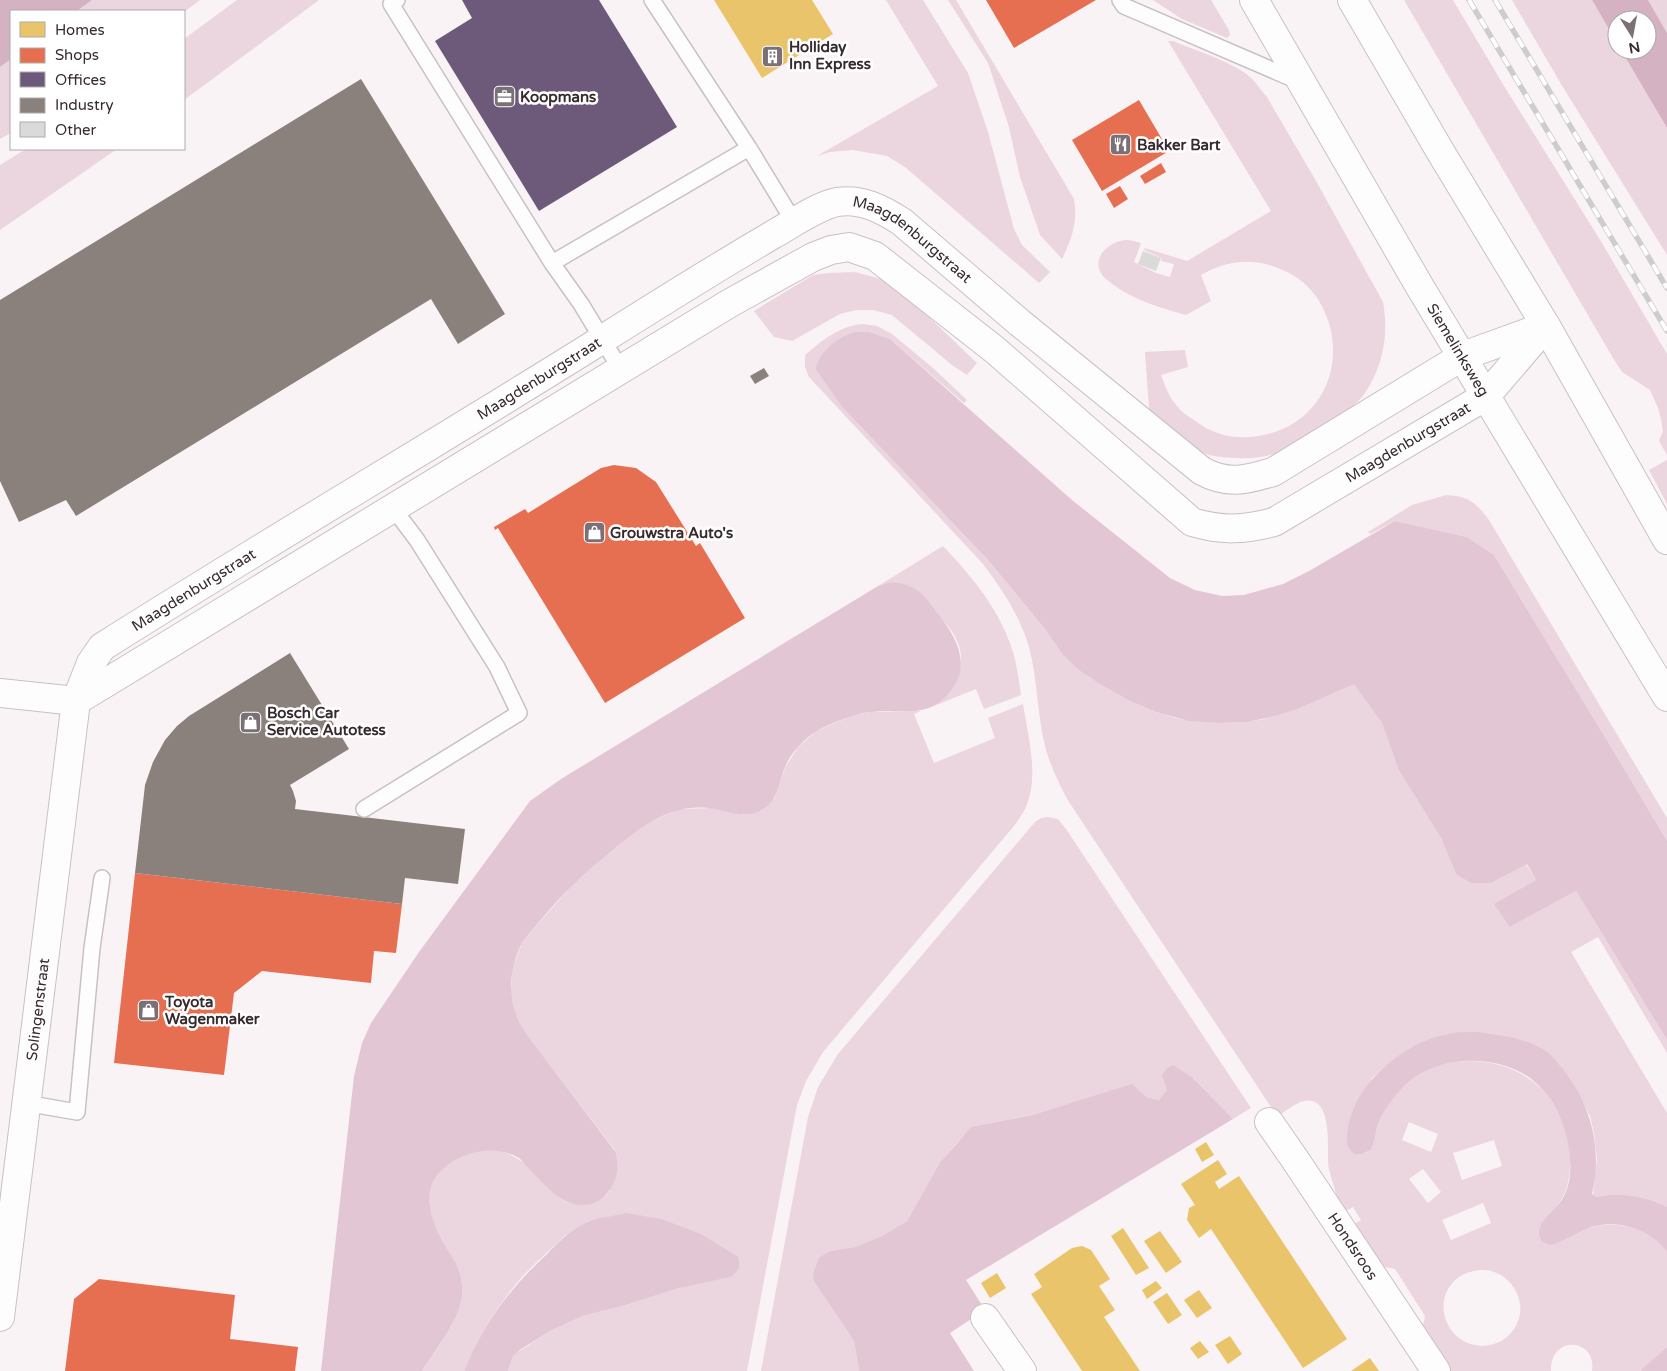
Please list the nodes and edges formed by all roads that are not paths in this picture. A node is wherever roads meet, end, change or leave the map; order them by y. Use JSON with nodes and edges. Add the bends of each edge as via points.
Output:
{"nodes":[{"id":1,"x":397,"y":0,"type":"edge"},
{"id":2,"x":652,"y":0,"type":"edge"},
{"id":3,"x":1120,"y":0,"type":"edge"},
{"id":4,"x":1254,"y":0,"type":"edge"},
{"id":5,"x":1352,"y":0,"type":"edge"},
{"id":6,"x":1302,"y":83,"type":"junction"},
{"id":7,"x":749,"y":148,"type":"junction"},
{"id":8,"x":794,"y":222,"type":"junction"},
{"id":9,"x":552,"y":263,"type":"junction"},
{"id":10,"x":1020,"y":322,"type":"junction"},
{"id":11,"x":1546,"y":326,"type":"junction"},
{"id":12,"x":602,"y":340,"type":"junction"},
{"id":13,"x":995,"y":350,"type":"junction"},
{"id":14,"x":1463,"y":356,"type":"junction"},
{"id":15,"x":621,"y":370,"type":"junction"},
{"id":16,"x":1486,"y":396,"type":"junction"},
{"id":17,"x":393,"y":508,"type":"junction"},
{"id":18,"x":1667,"y":540,"type":"edge"},
{"id":19,"x":0,"y":693,"type":"edge"},
{"id":20,"x":1667,"y":697,"type":"edge"},
{"id":21,"x":76,"y":701,"type":"junction"},
{"id":22,"x":364,"y":808,"type":"dead end"},
{"id":23,"x":102,"y":878,"type":"dead end"},
{"id":24,"x":25,"y":1103,"type":"junction"},
{"id":25,"x":1269,"y":1122,"type":"dead end"},
{"id":26,"x":0,"y":1317,"type":"edge"},
{"id":27,"x":985,"y":1318,"type":"dead end"},
{"id":28,"x":1022,"y":1371,"type":"edge"},
{"id":29,"x":1436,"y":1371,"type":"edge"}],
"edges":[{"from":1,"to":9,"type":"lane","via":[[391,4]]},
{"from":2,"to":7,"type":"lane"},
{"from":3,"to":6,"type":"lane","via":[[1124,6]]},
{"from":4,"to":6,"type":"street","name":"Siemelinksweg"},
{"from":5,"to":11,"type":"street"},
{"from":6,"to":14,"type":"street","name":"Siemelinksweg"},
{"from":7,"to":8,"type":"lane"},
{"from":7,"to":9,"type":"lane"},
{"from":8,"to":10,"type":"street","name":"Maagdenburgstraat","via":[[836,202],[867,203],[882,209],[902,222]]},
{"from":8,"to":12,"type":"street","name":"Maagdenburgstraat"},
{"from":9,"to":12,"type":"lane"},
{"from":10,"to":13,"type":"street"},
{"from":10,"to":14,"type":"street","name":"Maagdenburgstraat","via":[[1202,471],[1228,480],[1273,472]]},
{"from":11,"to":14,"type":"street","name":"Maagdenburgstraat"},
{"from":11,"to":16,"type":"street","name":"Maagdenburgstraat"},
{"from":11,"to":18,"type":"street"},
{"from":12,"to":15,"type":"lane"},
{"from":12,"to":21,"type":"street","name":"Maagdenburgstraat","via":[[102,647],[91,663]]},
{"from":13,"to":15,"type":"street","name":"Maagdenburgstraat","via":[[875,256],[849,247],[813,257]]},
{"from":13,"to":16,"type":"street","name":"Maagdenburgstraat","via":[[1192,522],[1210,528],[1252,528],[1274,522]]},
{"from":14,"to":16,"type":"street","name":"Siemelinksweg"},
{"from":15,"to":17,"type":"street","name":"Maagdenburgstraat"},
{"from":16,"to":20,"type":"street","name":"Siemelinksweg"},
{"from":17,"to":21,"type":"street","name":"Maagdenburgstraat"},
{"from":17,"to":22,"type":"lane","via":[[417,540],[497,667],[519,713]]},
{"from":19,"to":21,"type":"street"},
{"from":21,"to":24,"type":"street","name":"Solingenstraat"},
{"from":23,"to":24,"type":"lane","via":[[92,948],[77,1112]]},
{"from":24,"to":26,"type":"street","name":"Solingenstraat"},
{"from":25,"to":29,"type":"street","name":"Hondsroos"},
{"from":27,"to":28,"type":"street"}]}
